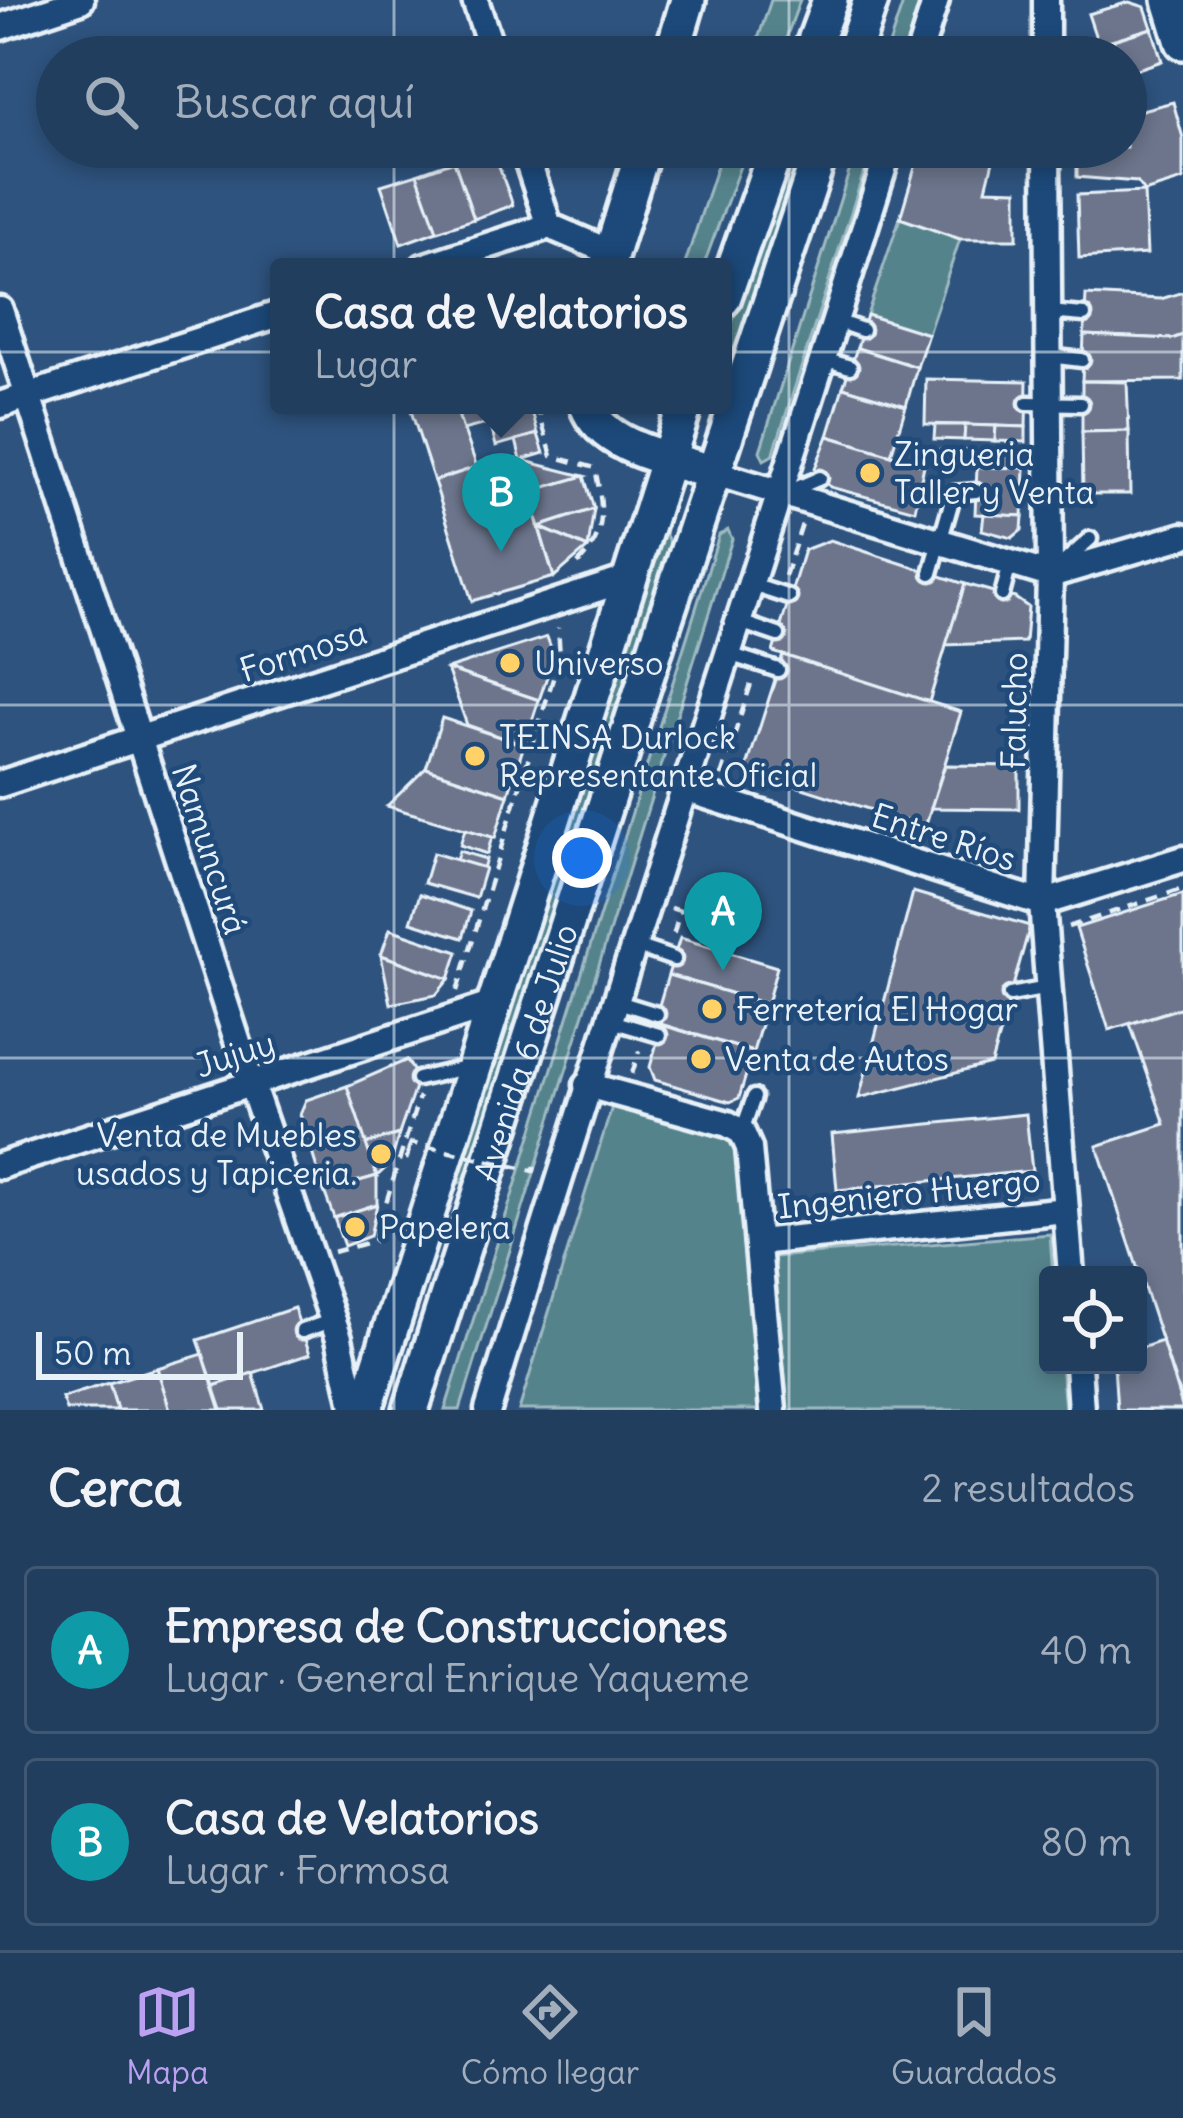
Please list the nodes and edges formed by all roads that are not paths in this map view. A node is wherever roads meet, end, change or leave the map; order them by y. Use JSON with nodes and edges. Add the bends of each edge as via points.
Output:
{"nodes":[{"id":1,"x":81,"y":0,"type":"edge"},
{"id":2,"x":475,"y":0,"type":"edge"},
{"id":3,"x":688,"y":0,"type":"edge"},
{"id":4,"x":830,"y":0,"type":"edge"},
{"id":5,"x":871,"y":0,"type":"edge"},
{"id":6,"x":936,"y":0,"type":"edge"},
{"id":7,"x":1046,"y":0,"type":"edge"},
{"id":8,"x":1170,"y":0,"type":"edge"},
{"id":9,"x":0,"y":27,"type":"edge"},
{"id":10,"x":487,"y":36,"type":"edge"},
{"id":11,"x":677,"y":36,"type":"edge"},
{"id":12,"x":817,"y":36,"type":"edge"},
{"id":13,"x":859,"y":36,"type":"edge"},
{"id":14,"x":925,"y":36,"type":"edge"},
{"id":15,"x":1046,"y":36,"type":"edge"},
{"id":16,"x":1183,"y":42,"type":"edge"},
{"id":17,"x":530,"y":168,"type":"edge"},
{"id":18,"x":637,"y":168,"type":"edge"},
{"id":19,"x":769,"y":168,"type":"edge"},
{"id":20,"x":815,"y":168,"type":"edge"},
{"id":21,"x":883,"y":168,"type":"edge"},
{"id":22,"x":1047,"y":168,"type":"edge"},
{"id":23,"x":548,"y":226,"type":"junction"},
{"id":24,"x":451,"y":258,"type":"edge"},
{"id":25,"x":605,"y":258,"type":"edge"},
{"id":26,"x":610,"y":258,"type":"edge"},
{"id":27,"x":732,"y":273,"type":"edge"},
{"id":28,"x":0,"y":310,"type":"edge"},
{"id":29,"x":1048,"y":312,"type":"junction"},
{"id":30,"x":1084,"y":315,"type":"dead end"},
{"id":31,"x":270,"y":317,"type":"edge"},
{"id":32,"x":836,"y":321,"type":"junction"},
{"id":33,"x":862,"y":330,"type":"dead end"},
{"id":34,"x":1048,"y":356,"type":"junction"},
{"id":35,"x":824,"y":359,"type":"junction"},
{"id":36,"x":1082,"y":360,"type":"dead end"},
{"id":37,"x":850,"y":367,"type":"dead end"},
{"id":38,"x":28,"y":395,"type":"junction"},
{"id":39,"x":1038,"y":403,"type":"junction"},
{"id":40,"x":0,"y":404,"type":"edge"},
{"id":41,"x":1082,"y":404,"type":"dead end"},
{"id":42,"x":590,"y":414,"type":"edge"},
{"id":43,"x":682,"y":414,"type":"edge"},
{"id":44,"x":667,"y":457,"type":"junction"},
{"id":45,"x":715,"y":472,"type":"junction"},
{"id":46,"x":820,"y":478,"type":"dead end"},
{"id":47,"x":976,"y":491,"type":"dead end"},
{"id":48,"x":781,"y":496,"type":"junction"},
{"id":49,"x":1183,"y":536,"type":"edge"},
{"id":50,"x":1090,"y":539,"type":"dead end"},
{"id":51,"x":940,"y":543,"type":"junction"},
{"id":52,"x":1010,"y":564,"type":"junction"},
{"id":53,"x":932,"y":573,"type":"dead end"},
{"id":54,"x":1050,"y":575,"type":"junction"},
{"id":55,"x":627,"y":579,"type":"junction"},
{"id":56,"x":752,"y":585,"type":"junction"},
{"id":57,"x":1002,"y":595,"type":"dead end"},
{"id":58,"x":790,"y":597,"type":"dead end"},
{"id":59,"x":740,"y":622,"type":"junction"},
{"id":60,"x":778,"y":635,"type":"dead end"},
{"id":61,"x":729,"y":654,"type":"junction"},
{"id":62,"x":778,"y":670,"type":"dead end"},
{"id":63,"x":140,"y":739,"type":"junction"},
{"id":64,"x":0,"y":784,"type":"edge"},
{"id":65,"x":685,"y":789,"type":"junction"},
{"id":66,"x":1183,"y":859,"type":"edge"},
{"id":67,"x":1042,"y":903,"type":"junction"},
{"id":68,"x":633,"y":945,"type":"junction"},
{"id":69,"x":670,"y":958,"type":"road end"},
{"id":70,"x":1049,"y":988,"type":"junction"},
{"id":71,"x":1010,"y":994,"type":"dead end"},
{"id":72,"x":491,"y":1005,"type":"junction"},
{"id":73,"x":612,"y":1011,"type":"junction"},
{"id":74,"x":657,"y":1013,"type":"dead end"},
{"id":75,"x":659,"y":1035,"type":"dead end"},
{"id":76,"x":472,"y":1067,"type":"junction"},
{"id":77,"x":422,"y":1078,"type":"road end"},
{"id":78,"x":251,"y":1083,"type":"junction"},
{"id":79,"x":587,"y":1084,"type":"junction"},
{"id":80,"x":754,"y":1097,"type":"dead end"},
{"id":81,"x":742,"y":1132,"type":"junction"},
{"id":82,"x":0,"y":1166,"type":"edge"},
{"id":83,"x":1066,"y":1210,"type":"junction"},
{"id":84,"x":758,"y":1242,"type":"junction"},
{"id":85,"x":1070,"y":1266,"type":"edge"},
{"id":86,"x":333,"y":1320,"type":"junction"},
{"id":87,"x":302,"y":1331,"type":"dead end"},
{"id":88,"x":1079,"y":1374,"type":"edge"},
{"id":89,"x":355,"y":1410,"type":"edge"},
{"id":90,"x":365,"y":1410,"type":"edge"},
{"id":91,"x":411,"y":1410,"type":"edge"},
{"id":92,"x":488,"y":1410,"type":"edge"},
{"id":93,"x":773,"y":1410,"type":"edge"},
{"id":94,"x":1081,"y":1410,"type":"edge"}],
"edges":[{"from":1,"to":9,"type":"street"},
{"from":2,"to":10,"type":"street"},
{"from":3,"to":11,"type":"main road"},
{"from":4,"to":12,"type":"main road"},
{"from":5,"to":13,"type":"main road"},
{"from":6,"to":14,"type":"street"},
{"from":7,"to":15,"type":"street"},
{"from":8,"to":16,"type":"main road"},
{"from":17,"to":23,"type":"street"},
{"from":18,"to":26,"type":"main road"},
{"from":19,"to":27,"type":"main road"},
{"from":20,"to":45,"type":"main road","name":"Avenida 6 de Julio"},
{"from":21,"to":32,"type":"street"},
{"from":22,"to":29,"type":"street","name":"Falucho"},
{"from":23,"to":24,"type":"street"},
{"from":23,"to":25,"type":"street"},
{"from":28,"to":38,"type":"street","name":"Namuncurá"},
{"from":29,"to":30,"type":"lane"},
{"from":29,"to":34,"type":"street","name":"Falucho"},
{"from":31,"to":38,"type":"street"},
{"from":32,"to":33,"type":"lane"},
{"from":32,"to":35,"type":"street"},
{"from":34,"to":36,"type":"lane"},
{"from":34,"to":39,"type":"street","name":"Falucho"},
{"from":35,"to":37,"type":"lane"},
{"from":35,"to":48,"type":"street"},
{"from":38,"to":40,"type":"street"},
{"from":38,"to":63,"type":"street","name":"Namuncurá"},
{"from":39,"to":41,"type":"lane"},
{"from":39,"to":54,"type":"street","name":"Falucho"},
{"from":42,"to":44,"type":"main road","via":[[625,442]]},
{"from":43,"to":44,"type":"main road","name":"Avenida 6 de Julio"},
{"from":44,"to":45,"type":"main road"},
{"from":44,"to":55,"type":"main road","name":"Avenida 6 de Julio"},
{"from":45,"to":48,"type":"street"},
{"from":45,"to":91,"type":"main road","name":"Avenida 6 de Julio"},
{"from":46,"to":48,"type":"lane"},
{"from":47,"to":51,"type":"lane","via":[[954,493]]},
{"from":48,"to":51,"type":"street"},
{"from":48,"to":56,"type":"street"},
{"from":49,"to":54,"type":"street"},
{"from":50,"to":54,"type":"lane"},
{"from":51,"to":52,"type":"street"},
{"from":51,"to":53,"type":"lane"},
{"from":52,"to":54,"type":"street"},
{"from":52,"to":57,"type":"lane"},
{"from":54,"to":67,"type":"street","name":"Falucho"},
{"from":55,"to":63,"type":"street","name":"Formosa"},
{"from":55,"to":72,"type":"main road","name":"Avenida 6 de Julio"},
{"from":56,"to":58,"type":"lane"},
{"from":56,"to":59,"type":"street"},
{"from":59,"to":60,"type":"lane"},
{"from":59,"to":61,"type":"street"},
{"from":61,"to":62,"type":"lane"},
{"from":61,"to":65,"type":"street"},
{"from":63,"to":64,"type":"street","name":"Formosa"},
{"from":63,"to":78,"type":"street","name":"Namuncurá"},
{"from":65,"to":67,"type":"street","name":"Entre Ríos","via":[[868,835]]},
{"from":65,"to":68,"type":"street"},
{"from":66,"to":67,"type":"street","name":"Entre Ríos"},
{"from":67,"to":70,"type":"street","name":"Falucho"},
{"from":68,"to":69,"type":"lane"},
{"from":68,"to":73,"type":"street"},
{"from":70,"to":71,"type":"lane"},
{"from":70,"to":83,"type":"street","name":"Falucho"},
{"from":72,"to":76,"type":"main road","name":"Avenida 6 de Julio"},
{"from":72,"to":78,"type":"street","name":"Jujuy"},
{"from":73,"to":74,"type":"lane"},
{"from":73,"to":75,"type":"lane"},
{"from":73,"to":79,"type":"street"},
{"from":76,"to":77,"type":"lane"},
{"from":76,"to":90,"type":"main road","name":"Avenida 6 de Julio"},
{"from":78,"to":82,"type":"street","name":"Jujuy"},
{"from":78,"to":86,"type":"street","name":"Namuncurá"},
{"from":79,"to":81,"type":"street"},
{"from":79,"to":92,"type":"street"},
{"from":80,"to":81,"type":"lane"},
{"from":81,"to":84,"type":"street"},
{"from":83,"to":84,"type":"street","name":"Ingeniero Huergo"},
{"from":83,"to":85,"type":"street","name":"Falucho"},
{"from":84,"to":93,"type":"street"},
{"from":86,"to":87,"type":"lane"},
{"from":86,"to":89,"type":"street","name":"Namuncurá"},
{"from":88,"to":94,"type":"street"}]}
